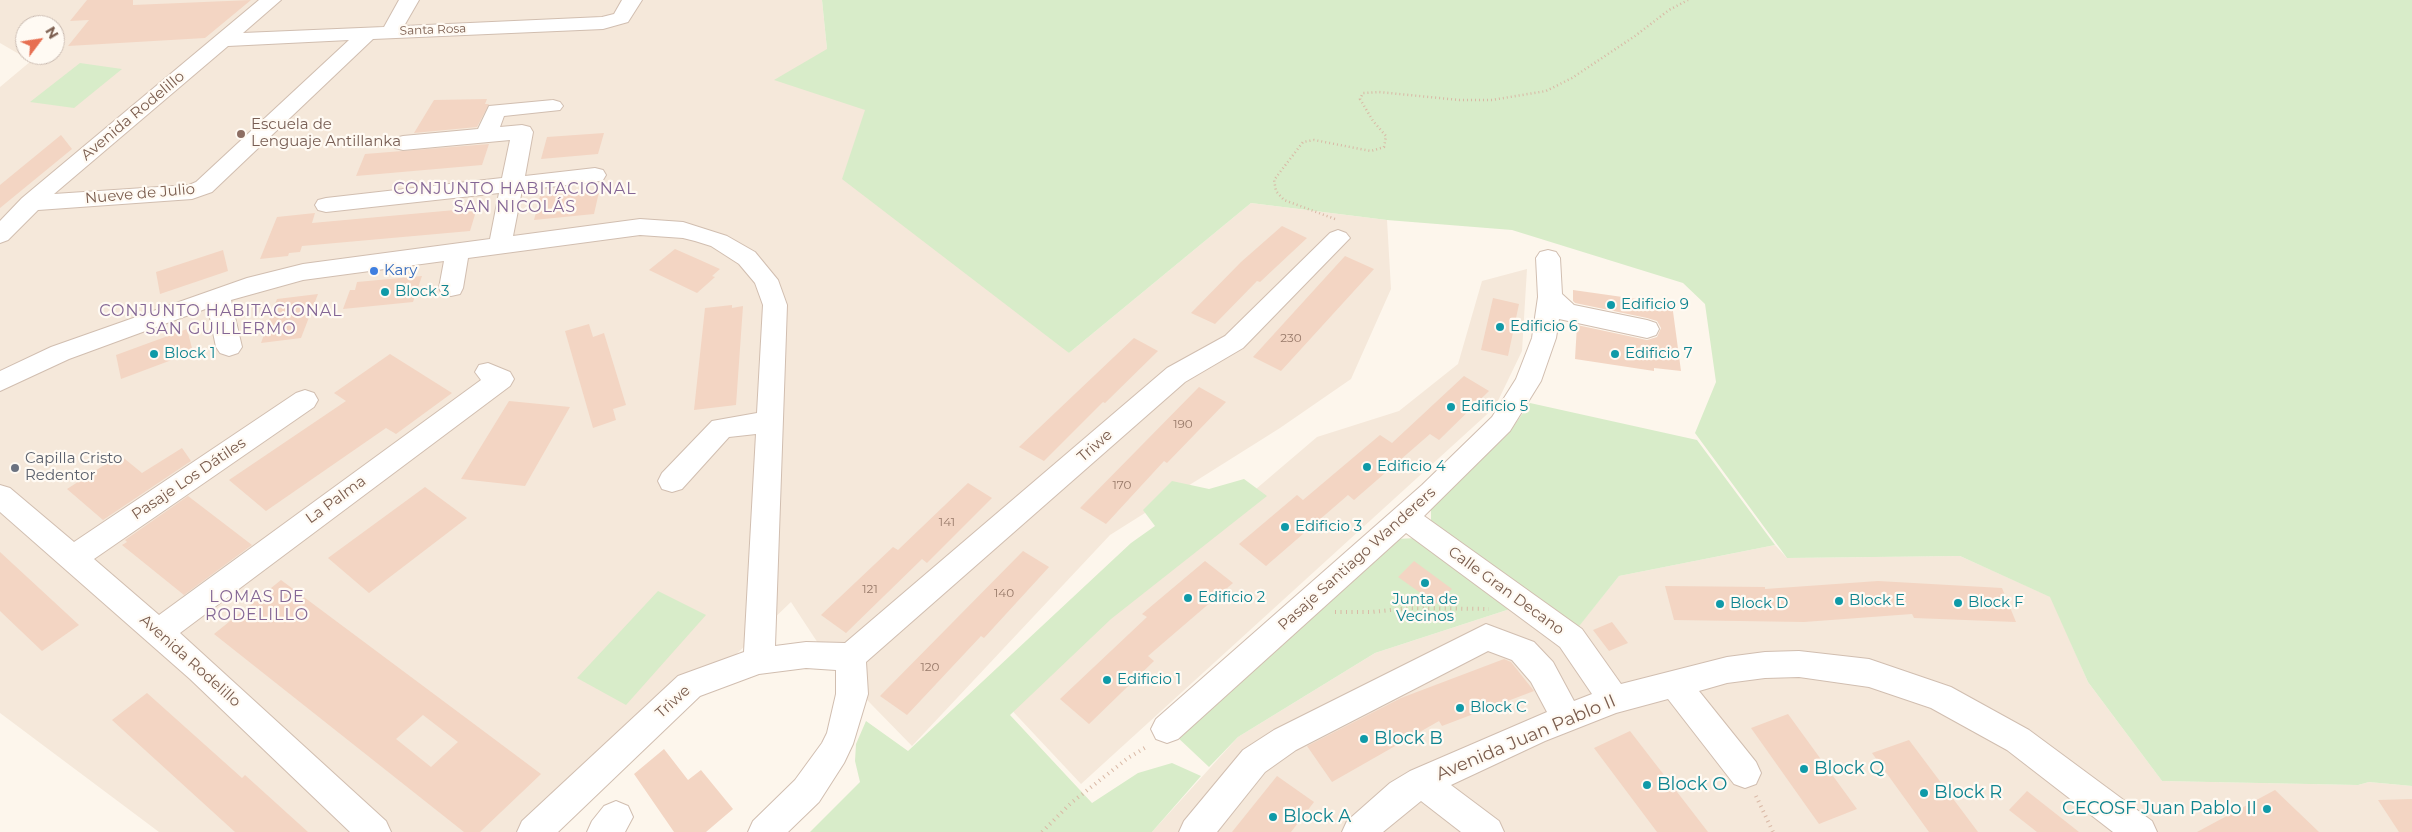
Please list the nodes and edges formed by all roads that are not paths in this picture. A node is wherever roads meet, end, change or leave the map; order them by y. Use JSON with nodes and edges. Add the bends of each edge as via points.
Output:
{"nodes":[{"id":1,"x":271,"y":0,"type":"edge"},
{"id":2,"x":409,"y":0,"type":"edge"},
{"id":3,"x":632,"y":0,"type":"edge"},
{"id":4,"x":391,"y":31,"type":"junction"},
{"id":5,"x":368,"y":32,"type":"junction"},
{"id":6,"x":223,"y":40,"type":"junction"},
{"id":7,"x":553,"y":106,"type":"dead end"},
{"id":8,"x":487,"y":135,"type":"junction"},
{"id":9,"x":403,"y":143,"type":"dead end"},
{"id":10,"x":595,"y":175,"type":"dead end"},
{"id":11,"x":512,"y":185,"type":"junction"},
{"id":12,"x":30,"y":203,"type":"junction"},
{"id":13,"x":326,"y":205,"type":"dead end"},
{"id":14,"x":0,"y":235,"type":"edge"},
{"id":15,"x":1338,"y":238,"type":"road end"},
{"id":16,"x":500,"y":245,"type":"junction"},
{"id":17,"x":457,"y":251,"type":"junction"},
{"id":18,"x":1548,"y":258,"type":"dead end"},
{"id":19,"x":451,"y":288,"type":"dead end"},
{"id":20,"x":218,"y":296,"type":"junction"},
{"id":21,"x":1550,"y":297,"type":"junction"},
{"id":22,"x":1647,"y":328,"type":"dead end"},
{"id":23,"x":229,"y":347,"type":"dead end"},
{"id":24,"x":488,"y":372,"type":"dead end"},
{"id":25,"x":0,"y":382,"type":"edge"},
{"id":26,"x":305,"y":400,"type":"dead end"},
{"id":27,"x":768,"y":422,"type":"junction"},
{"id":28,"x":672,"y":481,"type":"dead end"},
{"id":29,"x":0,"y":496,"type":"edge"},
{"id":30,"x":1404,"y":517,"type":"junction"},
{"id":31,"x":73,"y":558,"type":"junction"},
{"id":32,"x":159,"y":632,"type":"junction"},
{"id":33,"x":851,"y":657,"type":"junction"},
{"id":34,"x":759,"y":661,"type":"junction"},
{"id":35,"x":1674,"y":684,"type":"junction"},
{"id":36,"x":1614,"y":700,"type":"junction"},
{"id":37,"x":1568,"y":719,"type":"junction"},
{"id":38,"x":1168,"y":729,"type":"road end"},
{"id":39,"x":1745,"y":773,"type":"road end"},
{"id":40,"x":1422,"y":782,"type":"junction"},
{"id":41,"x":541,"y":830,"type":"edge"},
{"id":42,"x":374,"y":832,"type":"edge"},
{"id":43,"x":765,"y":832,"type":"edge"},
{"id":44,"x":1196,"y":832,"type":"edge"},
{"id":45,"x":1359,"y":832,"type":"edge"},
{"id":46,"x":1486,"y":832,"type":"edge"},
{"id":47,"x":2140,"y":832,"type":"edge"}],
"edges":[{"from":1,"to":6,"type":"street","name":"Avenida Rodelillo"},
{"from":2,"to":4,"type":"street"},
{"from":3,"to":4,"type":"street","name":"Santa Rosa","via":[[621,18],[610,22]]},
{"from":4,"to":5,"type":"street","name":"Santa Rosa"},
{"from":5,"to":6,"type":"street","name":"Santa Rosa"},
{"from":5,"to":12,"type":"street","name":"Nueve de Julio","via":[[204,187],[192,192]]},
{"from":6,"to":12,"type":"street","name":"Avenida Rodelillo"},
{"from":7,"to":8,"type":"lane","via":[[496,110]]},
{"from":8,"to":9,"type":"street"},
{"from":8,"to":11,"type":"street","via":[[522,132]]},
{"from":10,"to":11,"type":"street"},
{"from":11,"to":13,"type":"street"},
{"from":11,"to":16,"type":"street"},
{"from":12,"to":14,"type":"street","name":"Avenida Rodelillo"},
{"from":15,"to":33,"type":"street","name":"Triwe","via":[[1234,342],[1176,375]]},
{"from":16,"to":17,"type":"street"},
{"from":16,"to":27,"type":"street","via":[[648,227],[702,235],[748,258],[766,280],[776,305]]},
{"from":17,"to":19,"type":"street"},
{"from":17,"to":20,"type":"street","via":[[303,272]]},
{"from":18,"to":21,"type":"street","name":"Pasaje Santiago Wanderers"},
{"from":20,"to":23,"type":"street"},
{"from":20,"to":25,"type":"street","via":[[82,344]]},
{"from":21,"to":22,"type":"street","via":[[1566,312]]},
{"from":21,"to":30,"type":"street","name":"Pasaje Santiago Wanderers","via":[[1538,360],[1516,403],[1501,424]]},
{"from":24,"to":32,"type":"street","name":"La Palma","via":[[501,380]]},
{"from":26,"to":31,"type":"street","name":"Pasaje Los Dátiles"},
{"from":27,"to":28,"type":"street","via":[[721,428]]},
{"from":27,"to":34,"type":"street"},
{"from":29,"to":31,"type":"street","name":"Avenida Rodelillo"},
{"from":30,"to":36,"type":"street","name":"Calle Gran Decano","via":[[1571,638]]},
{"from":30,"to":38,"type":"street","name":"Pasaje Santiago Wanderers"},
{"from":31,"to":32,"type":"street","name":"Avenida Rodelillo"},
{"from":32,"to":42,"type":"street","name":"Avenida Rodelillo"},
{"from":33,"to":34,"type":"street","name":"Triwe","via":[[806,655]]},
{"from":33,"to":43,"type":"street","via":[[852,694],[842,734],[833,754],[807,791]]},
{"from":34,"to":41,"type":"street","name":"Triwe","via":[[689,686]]},
{"from":35,"to":36,"type":"street","name":"Avenida Juan Pablo II"},
{"from":35,"to":39,"type":"street"},
{"from":35,"to":47,"type":"street","name":"Avenida Juan Pablo II","via":[[1727,670],[1799,664],[1868,673],[1904,684],[1940,698],[2018,740]]},
{"from":36,"to":37,"type":"street","name":"Avenida Juan Pablo II"},
{"from":37,"to":40,"type":"street","name":"Avenida Juan Pablo II"},
{"from":37,"to":44,"type":"street","via":[[1542,672],[1522,651],[1486,637],[1285,740],[1254,761]]},
{"from":40,"to":45,"type":"street","name":"Avenida Juan Pablo II","via":[[1402,794]]},
{"from":40,"to":46,"type":"street"}]}
